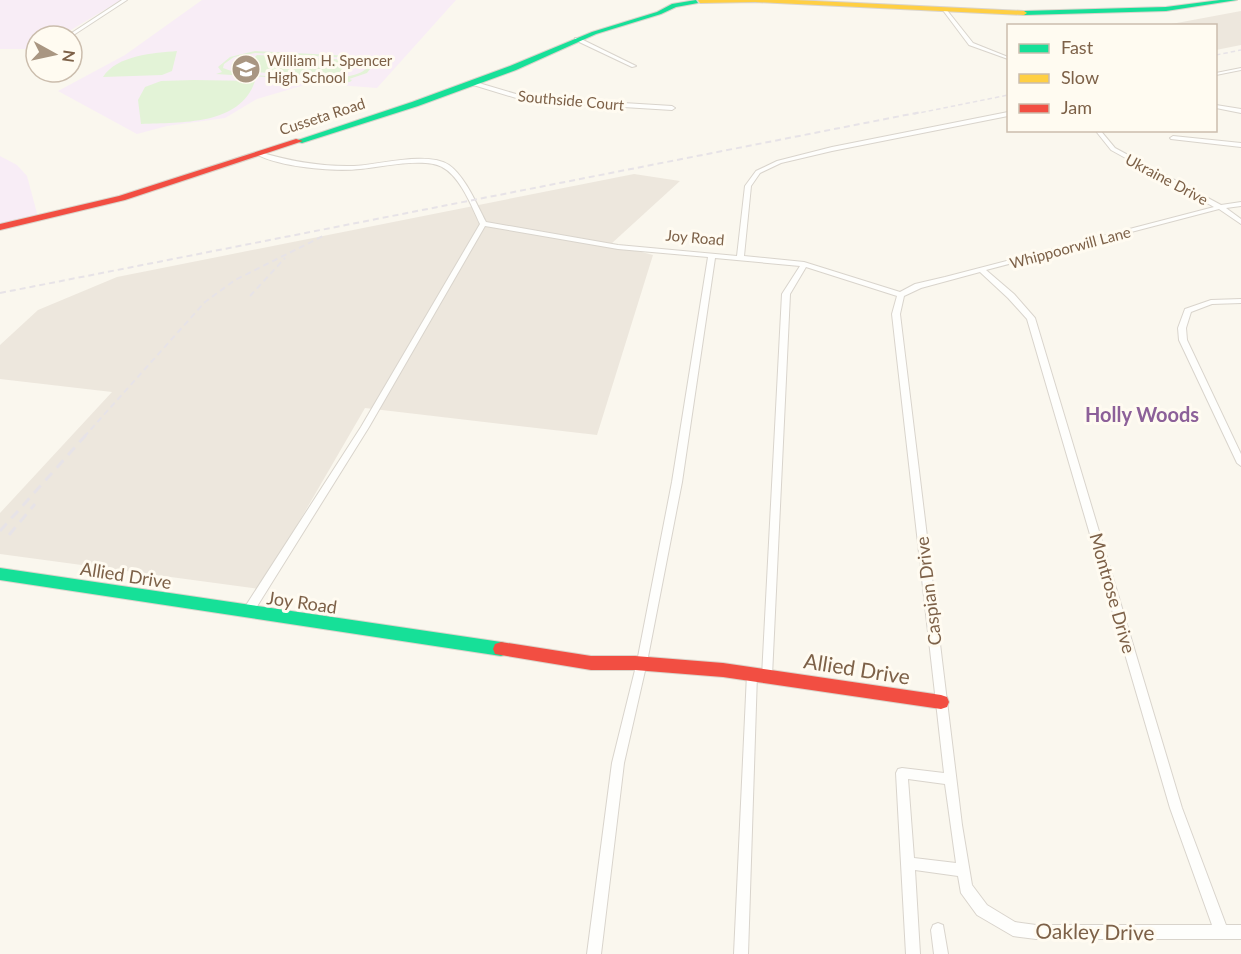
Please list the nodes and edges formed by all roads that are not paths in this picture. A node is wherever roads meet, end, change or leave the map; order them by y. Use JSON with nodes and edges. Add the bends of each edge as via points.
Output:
{"nodes":[{"id":1,"x":125,"y":0,"type":"edge"},
{"id":2,"x":675,"y":0,"type":"edge"},
{"id":3,"x":755,"y":0,"type":"edge"},
{"id":4,"x":773,"y":0,"type":"edge"},
{"id":5,"x":1234,"y":0,"type":"edge"},
{"id":6,"x":699,"y":1,"type":"edge"},
{"id":7,"x":663,"y":2,"type":"edge"},
{"id":8,"x":790,"y":2,"type":"junction"},
{"id":9,"x":944,"y":10,"type":"junction"},
{"id":10,"x":646,"y":16,"type":"junction"},
{"id":11,"x":84,"y":26,"type":"edge"},
{"id":12,"x":578,"y":39,"type":"junction"},
{"id":13,"x":1007,"y":58,"type":"edge"},
{"id":14,"x":634,"y":66,"type":"dead end"},
{"id":15,"x":1241,"y":69,"type":"edge"},
{"id":16,"x":1217,"y":74,"type":"edge"},
{"id":17,"x":472,"y":83,"type":"junction"},
{"id":18,"x":672,"y":108,"type":"dead end"},
{"id":19,"x":1217,"y":108,"type":"edge"},
{"id":20,"x":1241,"y":111,"type":"edge"},
{"id":21,"x":1007,"y":114,"type":"edge"},
{"id":22,"x":1099,"y":132,"type":"edge"},
{"id":23,"x":1173,"y":138,"type":"dead end"},
{"id":24,"x":1241,"y":145,"type":"edge"},
{"id":25,"x":259,"y":154,"type":"junction"},
{"id":26,"x":1241,"y":204,"type":"edge"},
{"id":27,"x":1220,"y":207,"type":"junction"},
{"id":28,"x":1241,"y":222,"type":"edge"},
{"id":29,"x":483,"y":224,"type":"junction"},
{"id":30,"x":0,"y":227,"type":"edge"},
{"id":31,"x":712,"y":255,"type":"junction"},
{"id":32,"x":740,"y":258,"type":"junction"},
{"id":33,"x":804,"y":264,"type":"junction"},
{"id":34,"x":982,"y":270,"type":"junction"},
{"id":35,"x":901,"y":295,"type":"junction"},
{"id":36,"x":1241,"y":301,"type":"edge"},
{"id":37,"x":1241,"y":463,"type":"edge"},
{"id":38,"x":0,"y":574,"type":"edge"},
{"id":39,"x":247,"y":613,"type":"junction"},
{"id":40,"x":642,"y":662,"type":"junction"},
{"id":41,"x":752,"y":674,"type":"junction"},
{"id":42,"x":767,"y":676,"type":"junction"},
{"id":43,"x":941,"y":702,"type":"junction"},
{"id":44,"x":950,"y":779,"type":"junction"},
{"id":45,"x":908,"y":864,"type":"junction"},
{"id":46,"x":963,"y":870,"type":"junction"},
{"id":47,"x":966,"y":888,"type":"joint"},
{"id":48,"x":938,"y":930,"type":"dead end"},
{"id":49,"x":1221,"y":931,"type":"junction"},
{"id":50,"x":1241,"y":932,"type":"edge"},
{"id":51,"x":594,"y":954,"type":"edge"},
{"id":52,"x":741,"y":954,"type":"edge"},
{"id":53,"x":913,"y":954,"type":"edge"},
{"id":54,"x":940,"y":954,"type":"edge"}],
"edges":[{"from":1,"to":11,"type":"street"},
{"from":2,"to":6,"type":"street"},
{"from":3,"to":6,"type":"street"},
{"from":3,"to":8,"type":"street"},
{"from":4,"to":8,"type":"street"},
{"from":5,"to":9,"type":"street","via":[[1117,12]]},
{"from":6,"to":10,"type":"street","name":"Cusseta Road"},
{"from":7,"to":10,"type":"street","name":"Cusseta Road"},
{"from":8,"to":9,"type":"street"},
{"from":9,"to":13,"type":"street","via":[[971,44]]},
{"from":10,"to":12,"type":"street","name":"Cusseta Road"},
{"from":12,"to":14,"type":"street"},
{"from":12,"to":17,"type":"street","name":"Cusseta Road"},
{"from":15,"to":16,"type":"street"},
{"from":17,"to":18,"type":"street","name":"Southside Court","via":[[526,99]]},
{"from":17,"to":25,"type":"street","name":"Cusseta Road"},
{"from":19,"to":20,"type":"street"},
{"from":21,"to":32,"type":"street","via":[[832,149],[779,162],[758,172],[748,186]]},
{"from":22,"to":27,"type":"street","name":"Ukraine Drive","via":[[1113,149]]},
{"from":23,"to":24,"type":"street"},
{"from":25,"to":29,"type":"street","via":[[339,167],[440,163],[452,173]]},
{"from":25,"to":30,"type":"street","name":"Cusseta Road","via":[[122,198]]},
{"from":26,"to":27,"type":"street","name":"Whippoorwill Lane"},
{"from":27,"to":28,"type":"street","name":"Ukraine Drive"},
{"from":27,"to":34,"type":"street","name":"Whippoorwill Lane"},
{"from":29,"to":31,"type":"street","name":"Joy Road","via":[[618,247]]},
{"from":29,"to":39,"type":"street","name":"Joy Road","via":[[364,427]]},
{"from":31,"to":32,"type":"street","name":"Joy Road"},
{"from":31,"to":40,"type":"street","via":[[677,482]]},
{"from":32,"to":33,"type":"street","name":"Joy Road"},
{"from":33,"to":35,"type":"street","name":"Joy Road"},
{"from":33,"to":42,"type":"street","via":[[786,294]]},
{"from":34,"to":35,"type":"street","name":"Whippoorwill Lane","via":[[918,286]]},
{"from":34,"to":49,"type":"street","name":"Montrose Drive","via":[[1031,318],[1176,808]]},
{"from":35,"to":43,"type":"street","name":"Caspian Drive","via":[[896,314]]},
{"from":36,"to":37,"type":"street","via":[[1211,302],[1188,311],[1182,328],[1188,352]]},
{"from":38,"to":39,"type":"street","name":"Allied Drive"},
{"from":39,"to":40,"type":"street","name":"Joy Road","via":[[591,663]]},
{"from":40,"to":41,"type":"street","name":"Joy Road"},
{"from":40,"to":51,"type":"street","via":[[618,763]]},
{"from":41,"to":42,"type":"street","name":"Joy Road"},
{"from":41,"to":52,"type":"street"},
{"from":42,"to":43,"type":"street","name":"Allied Drive"},
{"from":43,"to":44,"type":"street","name":"Caspian Drive"},
{"from":44,"to":45,"type":"street","via":[[902,773]]},
{"from":44,"to":46,"type":"street","name":"Caspian Drive"},
{"from":45,"to":46,"type":"street"},
{"from":45,"to":53,"type":"street"},
{"from":46,"to":47,"type":"street","name":"Caspian Drive"},
{"from":47,"to":49,"type":"street","name":"Oakley Drive","via":[[982,910],[1013,929]]},
{"from":48,"to":54,"type":"street"},
{"from":49,"to":50,"type":"street","name":"Oakley Drive"}]}
